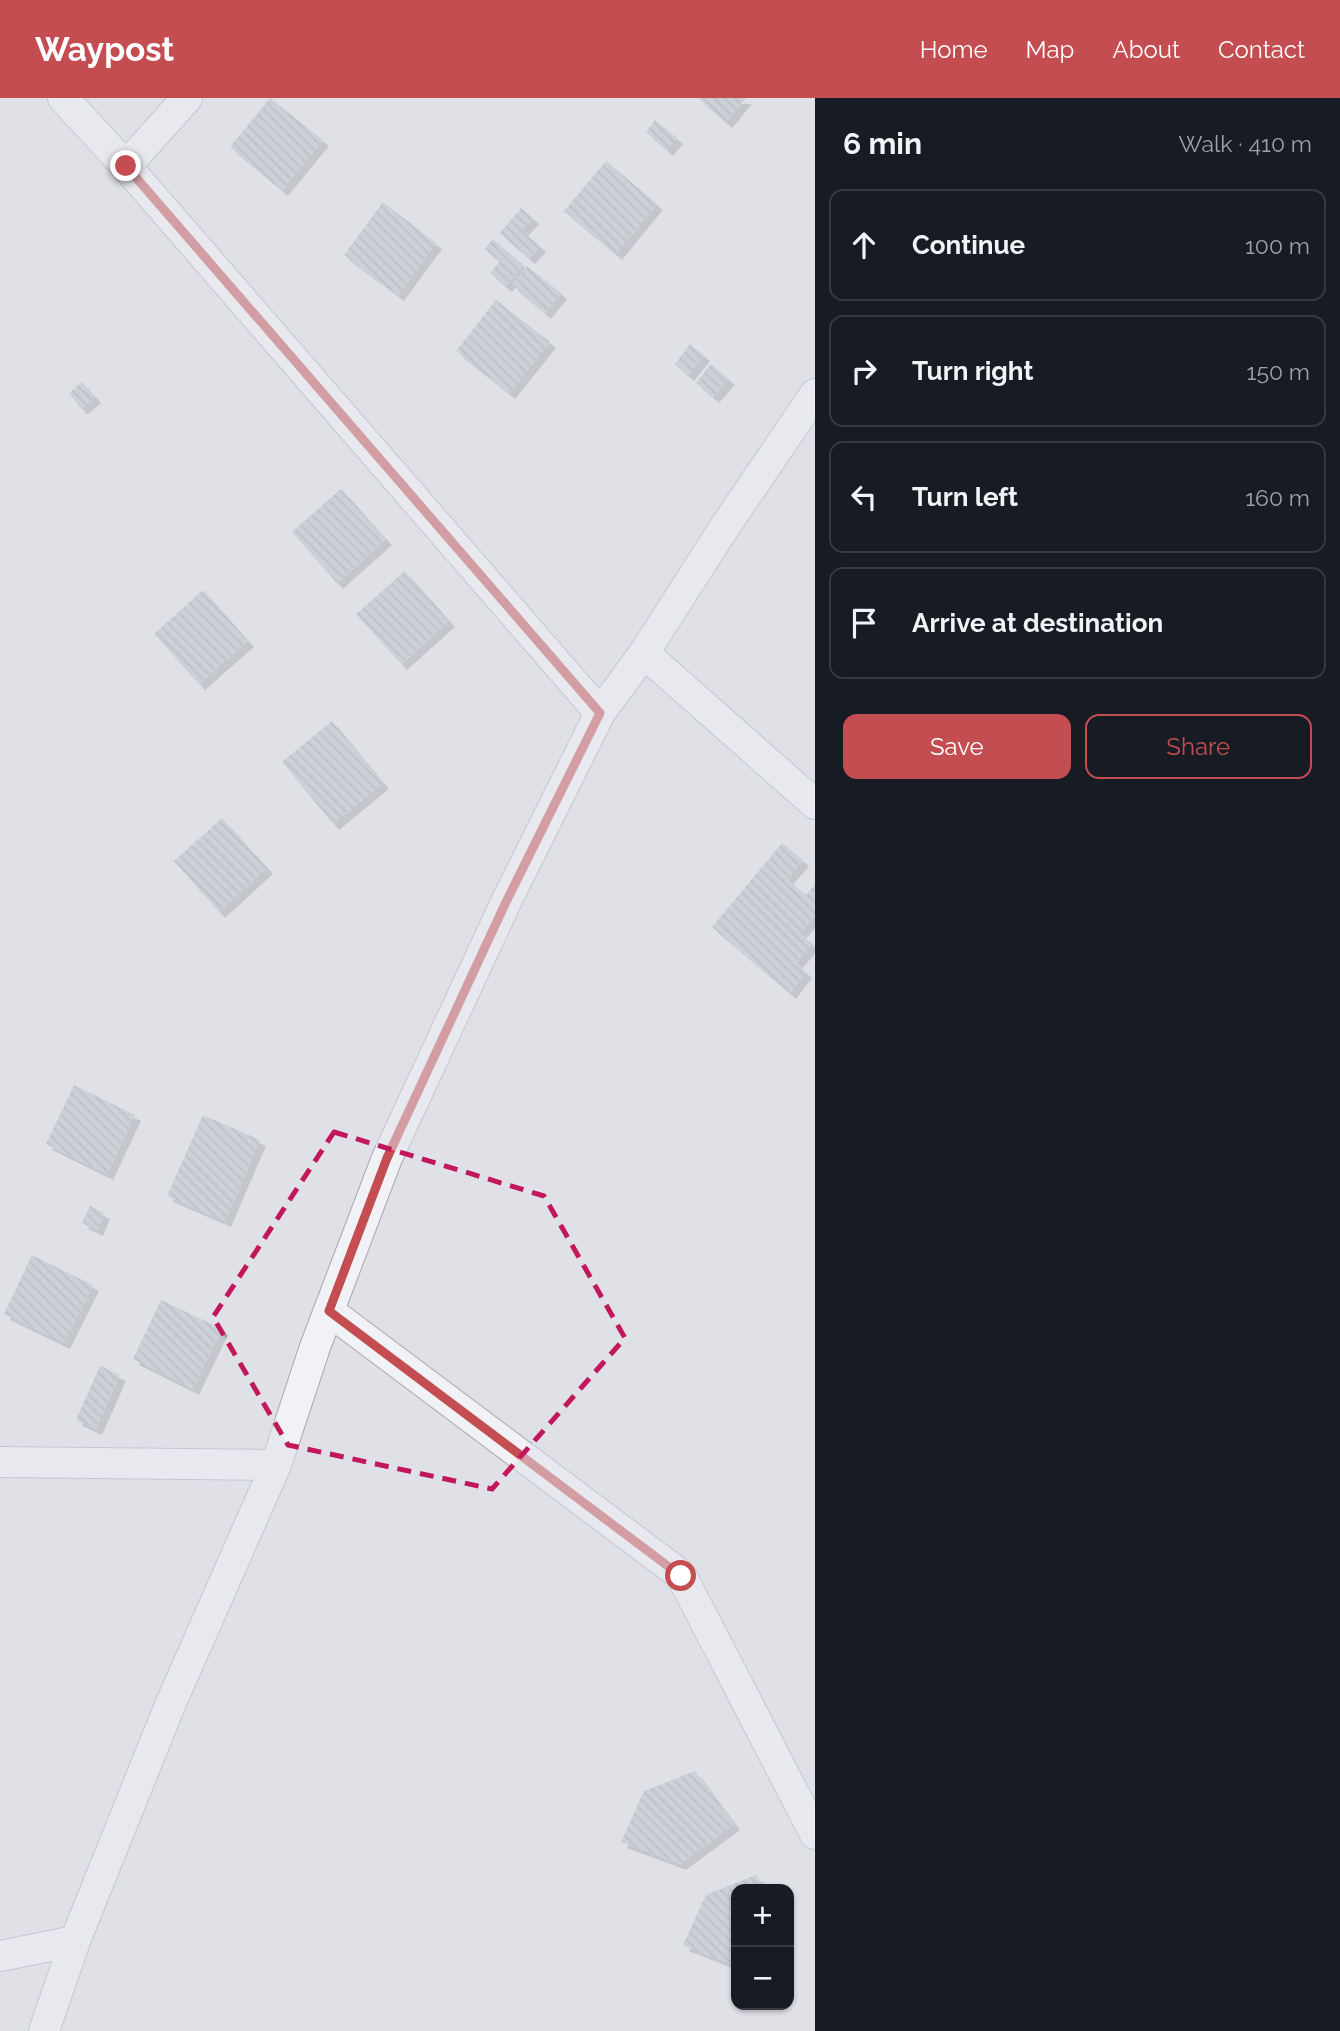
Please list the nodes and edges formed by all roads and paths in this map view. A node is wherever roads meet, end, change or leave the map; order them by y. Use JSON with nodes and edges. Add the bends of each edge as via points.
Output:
{"nodes":[{"id":1,"x":63,"y":98,"type":"edge"},
{"id":2,"x":187,"y":98,"type":"edge"},
{"id":3,"x":126,"y":166,"type":"junction"},
{"id":4,"x":815,"y":394,"type":"edge"},
{"id":5,"x":644,"y":653,"type":"junction"},
{"id":6,"x":600,"y":713,"type":"junction"},
{"id":7,"x":815,"y":804,"type":"edge"},
{"id":8,"x":329,"y":1311,"type":"junction"},
{"id":9,"x":0,"y":1462,"type":"edge"},
{"id":10,"x":275,"y":1465,"type":"junction"},
{"id":11,"x":815,"y":1833,"type":"edge"},
{"id":12,"x":75,"y":1941,"type":"junction"},
{"id":13,"x":0,"y":1956,"type":"edge"},
{"id":14,"x":44,"y":2031,"type":"edge"}],
"edges":[{"from":1,"to":3,"type":"street"},
{"from":2,"to":3,"type":"street"},
{"from":3,"to":6,"type":"street"},
{"from":4,"to":5,"type":"street"},
{"from":5,"to":6,"type":"street"},
{"from":5,"to":7,"type":"street"},
{"from":6,"to":8,"type":"street","via":[[387,1158]]},
{"from":8,"to":10,"type":"street"},
{"from":8,"to":11,"type":"street","via":[[681,1576]]},
{"from":9,"to":10,"type":"street"},
{"from":10,"to":12,"type":"street","via":[[170,1704]]},
{"from":12,"to":13,"type":"street"},
{"from":12,"to":14,"type":"street"}]}
